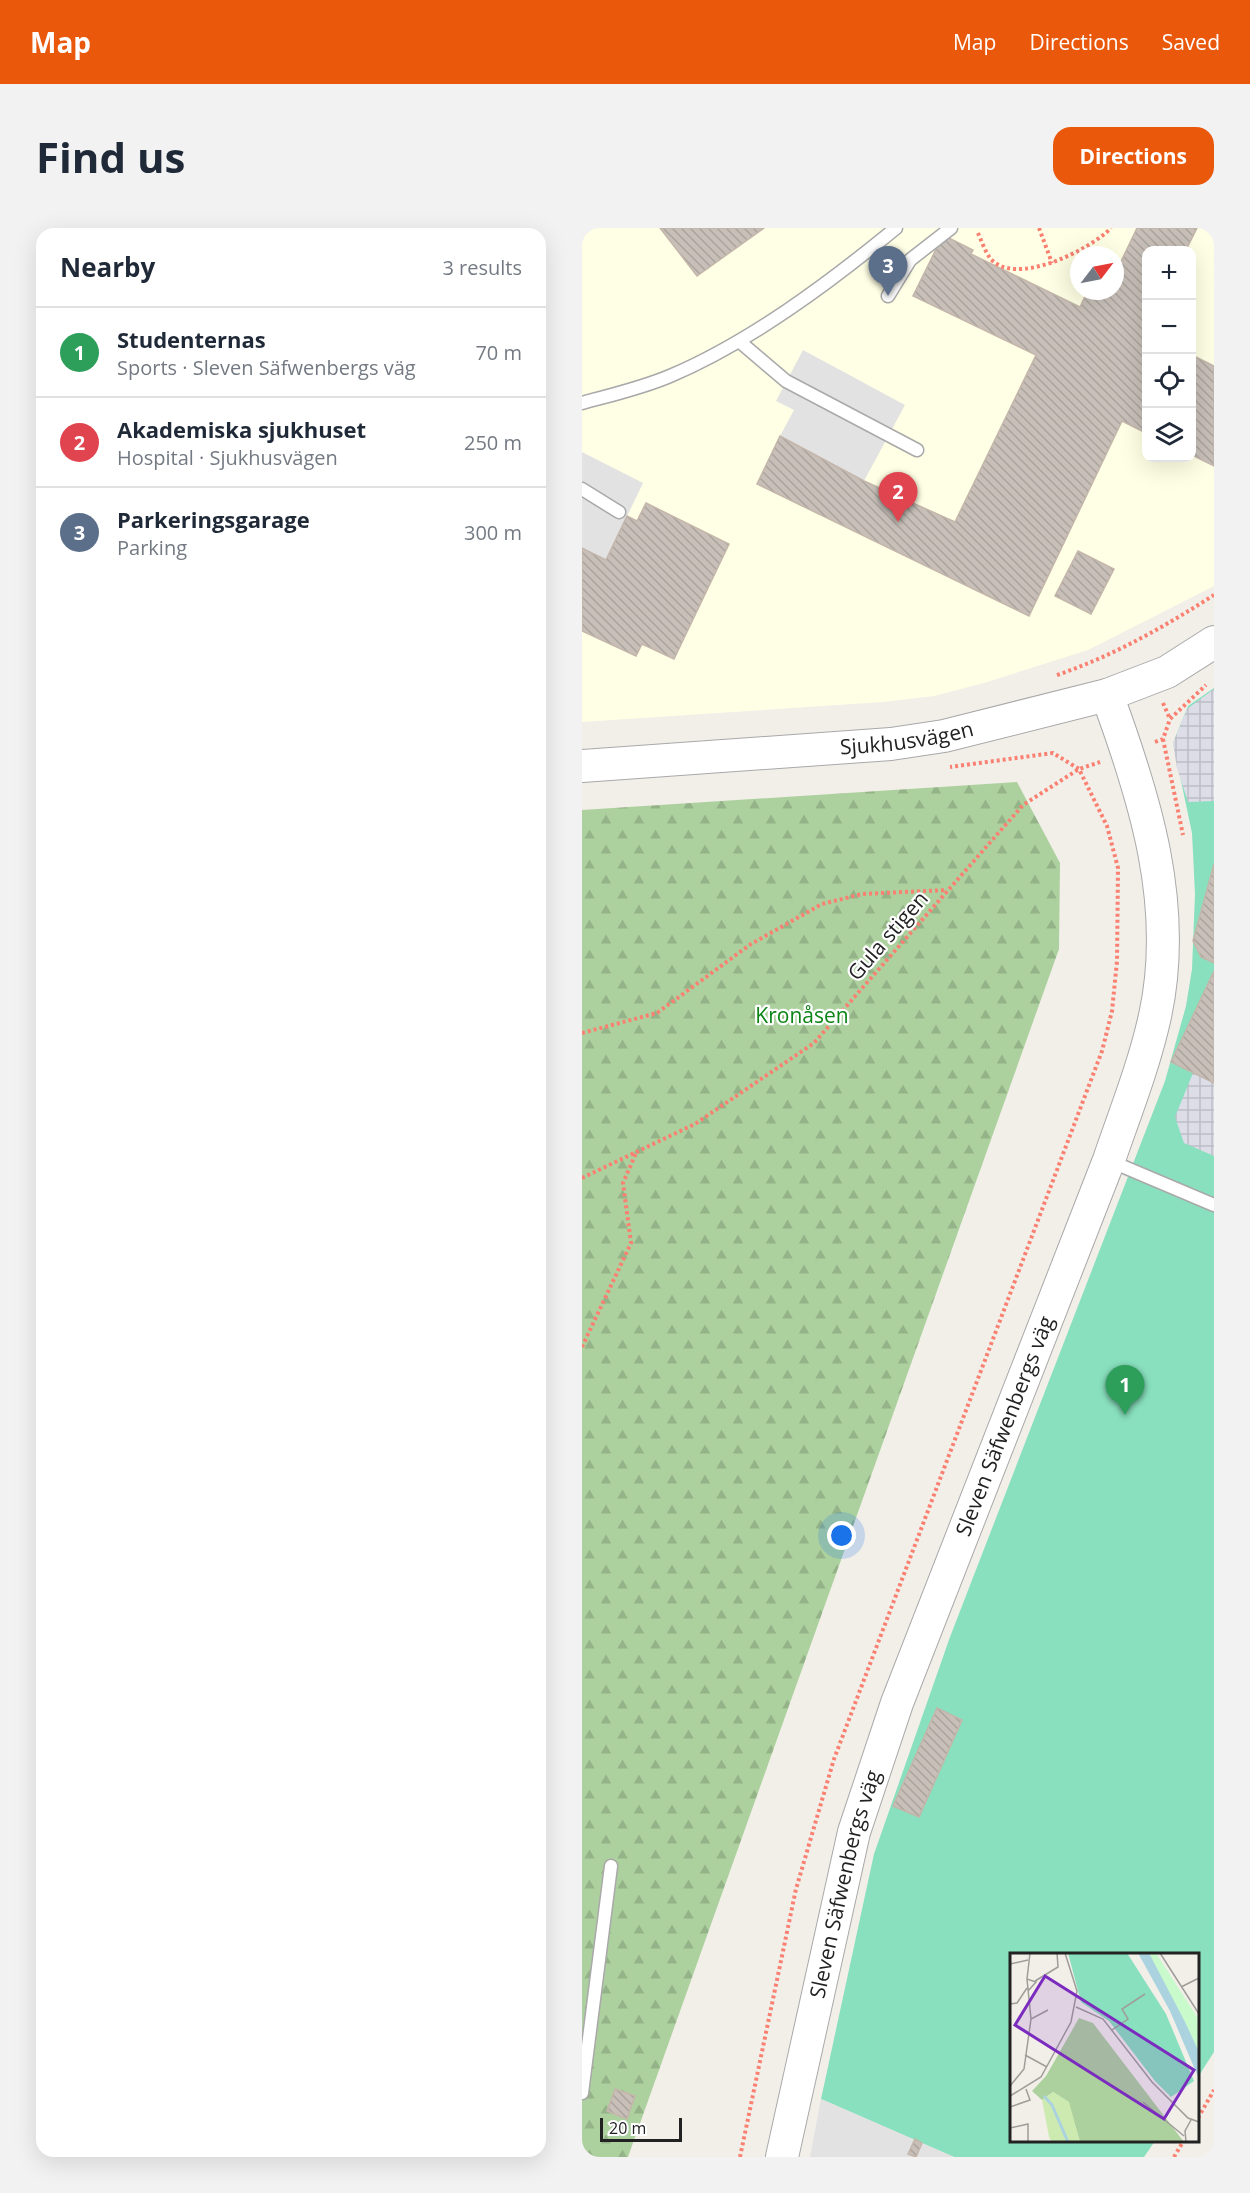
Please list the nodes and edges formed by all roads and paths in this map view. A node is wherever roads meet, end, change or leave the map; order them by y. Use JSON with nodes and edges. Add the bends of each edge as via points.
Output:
{"nodes":[{"id":1,"x":896,"y":228,"type":"edge"},
{"id":2,"x":951,"y":228,"type":"edge"},
{"id":3,"x":1039,"y":228,"type":"edge"},
{"id":4,"x":1111,"y":228,"type":"edge"},
{"id":5,"x":978,"y":233,"type":"dead end"},
{"id":6,"x":1052,"y":263,"type":"junction"},
{"id":7,"x":888,"y":296,"type":"dead end"},
{"id":8,"x":739,"y":341,"type":"junction"},
{"id":9,"x":582,"y":403,"type":"edge"},
{"id":10,"x":917,"y":450,"type":"dead end"},
{"id":11,"x":582,"y":489,"type":"edge"},
{"id":12,"x":619,"y":512,"type":"dead end"},
{"id":13,"x":1214,"y":595,"type":"edge"},
{"id":14,"x":1214,"y":642,"type":"edge"},
{"id":15,"x":1056,"y":675,"type":"dead end"},
{"id":16,"x":1107,"y":695,"type":"junction"},
{"id":17,"x":993,"y":763,"type":"dead end"},
{"id":18,"x":582,"y":765,"type":"edge"},
{"id":19,"x":1079,"y":769,"type":"junction"},
{"id":20,"x":948,"y":890,"type":"junction"},
{"id":21,"x":582,"y":1032,"type":"edge"},
{"id":22,"x":636,"y":1152,"type":"junction"},
{"id":23,"x":1108,"y":1160,"type":"junction"},
{"id":24,"x":582,"y":1178,"type":"edge"},
{"id":25,"x":1214,"y":1204,"type":"edge"},
{"id":26,"x":582,"y":1347,"type":"edge"},
{"id":27,"x":610,"y":1866,"type":"dead end"},
{"id":28,"x":1214,"y":2090,"type":"edge"},
{"id":29,"x":582,"y":2093,"type":"edge"},
{"id":30,"x":1199,"y":2115,"type":"edge"},
{"id":31,"x":1183,"y":2142,"type":"edge"},
{"id":32,"x":740,"y":2157,"type":"edge"},
{"id":33,"x":782,"y":2157,"type":"edge"},
{"id":34,"x":1174,"y":2157,"type":"edge"}],
"edges":[{"from":1,"to":8,"type":"lane"},
{"from":2,"to":7,"type":"lane","via":[[910,260]]},
{"from":3,"to":6,"type":"path"},
{"from":4,"to":6,"type":"path"},
{"from":5,"to":6,"type":"path","via":[[990,258],[1004,268],[1022,270]]},
{"from":8,"to":9,"type":"lane","via":[[669,376]]},
{"from":8,"to":10,"type":"lane","via":[[786,381]]},
{"from":11,"to":12,"type":"lane"},
{"from":13,"to":15,"type":"path","via":[[1132,643]]},
{"from":14,"to":16,"type":"street","name":"Sjukhusvägen","via":[[1167,672]]},
{"from":16,"to":18,"type":"street","name":"Sjukhusvägen","via":[[944,736],[891,744]]},
{"from":16,"to":23,"type":"street","name":"Sleven Säfwenbergs väg","via":[[1150,823],[1161,887],[1163,959],[1155,1016]]},
{"from":17,"to":19,"type":"path","via":[[1053,753]]},
{"from":19,"to":20,"type":"path","name":"Gula stigen","via":[[1023,805]]},
{"from":19,"to":32,"type":"path","via":[[1107,826],[1118,868],[1112,1011],[1102,1051],[834,1759],[796,1889]]},
{"from":20,"to":21,"type":"path","via":[[862,894],[822,904],[751,944],[657,1012]]},
{"from":20,"to":22,"type":"path","name":"Gula stigen","via":[[814,1043],[694,1124]]},
{"from":22,"to":24,"type":"path","name":"Gula stigen"},
{"from":22,"to":26,"type":"path","via":[[623,1183],[631,1243]]},
{"from":23,"to":25,"type":"lane"},
{"from":23,"to":33,"type":"street","name":"Sleven Säfwenbergs väg","via":[[897,1703],[854,1832]]},
{"from":27,"to":29,"type":"lane"},
{"from":28,"to":30,"type":"path"},
{"from":31,"to":34,"type":"path"}]}
